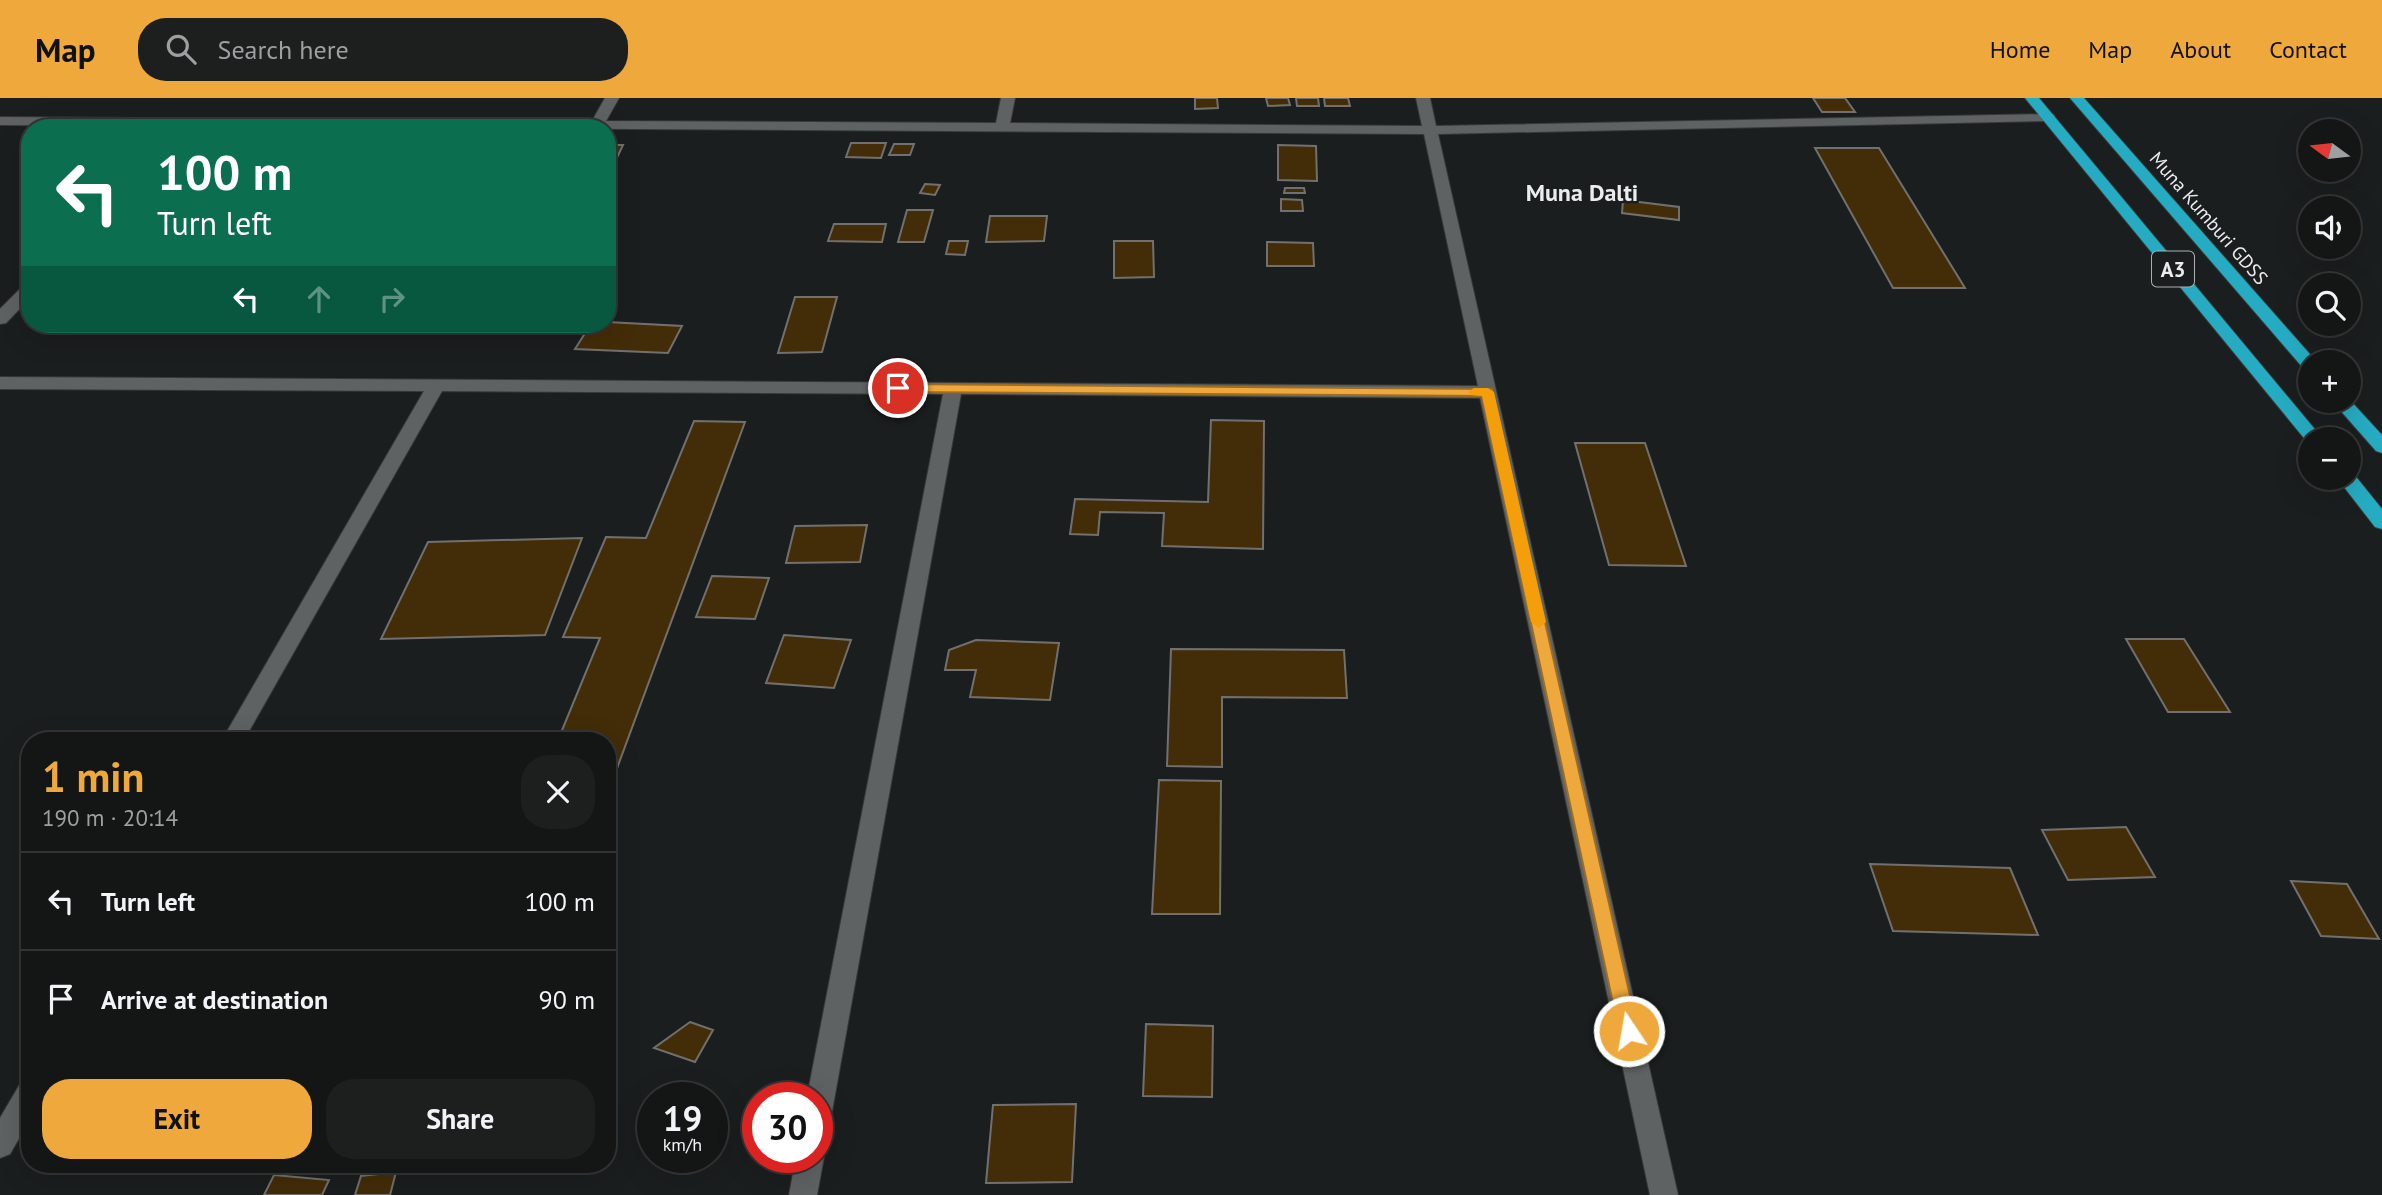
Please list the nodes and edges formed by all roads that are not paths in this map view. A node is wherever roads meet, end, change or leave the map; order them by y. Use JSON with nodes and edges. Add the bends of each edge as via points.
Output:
{"nodes":[{"id":1,"x":612,"y":98,"type":"edge"},
{"id":2,"x":1007,"y":98,"type":"edge"},
{"id":3,"x":1423,"y":98,"type":"edge"},
{"id":4,"x":2032,"y":98,"type":"edge"},
{"id":5,"x":2077,"y":98,"type":"edge"},
{"id":6,"x":2048,"y":117,"type":"junction"},
{"id":7,"x":600,"y":119,"type":"edge"},
{"id":8,"x":0,"y":121,"type":"edge"},
{"id":9,"x":21,"y":121,"type":"edge"},
{"id":10,"x":616,"y":124,"type":"edge"},
{"id":11,"x":1002,"y":127,"type":"junction"},
{"id":12,"x":1430,"y":130,"type":"junction"},
{"id":13,"x":21,"y":297,"type":"edge"},
{"id":14,"x":0,"y":318,"type":"edge"},
{"id":15,"x":2298,"y":351,"type":"edge"},
{"id":16,"x":0,"y":383,"type":"edge"},
{"id":17,"x":436,"y":386,"type":"junction"},
{"id":18,"x":953,"y":389,"type":"junction"},
{"id":19,"x":1488,"y":392,"type":"junction"},
{"id":20,"x":2352,"y":413,"type":"edge"},
{"id":21,"x":2304,"y":427,"type":"edge"},
{"id":22,"x":2382,"y":447,"type":"edge"},
{"id":23,"x":2356,"y":490,"type":"edge"},
{"id":24,"x":2382,"y":522,"type":"edge"},
{"id":25,"x":238,"y":732,"type":"edge"},
{"id":26,"x":824,"y":1082,"type":"edge"},
{"id":27,"x":21,"y":1108,"type":"edge"},
{"id":28,"x":0,"y":1144,"type":"edge"},
{"id":29,"x":807,"y":1173,"type":"edge"},
{"id":30,"x":803,"y":1195,"type":"edge"},
{"id":31,"x":1664,"y":1195,"type":"edge"}],
"edges":[{"from":1,"to":7,"type":"street"},
{"from":2,"to":11,"type":"street"},
{"from":3,"to":12,"type":"street"},
{"from":4,"to":6,"type":"highway","number":"A3"},
{"from":5,"to":15,"type":"highway","name":"Muna Kumburi GDSS","number":"A3"},
{"from":6,"to":12,"type":"street"},
{"from":6,"to":21,"type":"highway","number":"A3"},
{"from":8,"to":9,"type":"street"},
{"from":10,"to":11,"type":"street"},
{"from":11,"to":12,"type":"street"},
{"from":12,"to":19,"type":"street"},
{"from":13,"to":14,"type":"street"},
{"from":16,"to":17,"type":"street"},
{"from":17,"to":18,"type":"street"},
{"from":17,"to":25,"type":"street"},
{"from":18,"to":19,"type":"street"},
{"from":18,"to":26,"type":"street"},
{"from":19,"to":31,"type":"street"},
{"from":20,"to":22,"type":"highway"},
{"from":23,"to":24,"type":"highway"},
{"from":27,"to":28,"type":"street"},
{"from":29,"to":30,"type":"street"}]}
